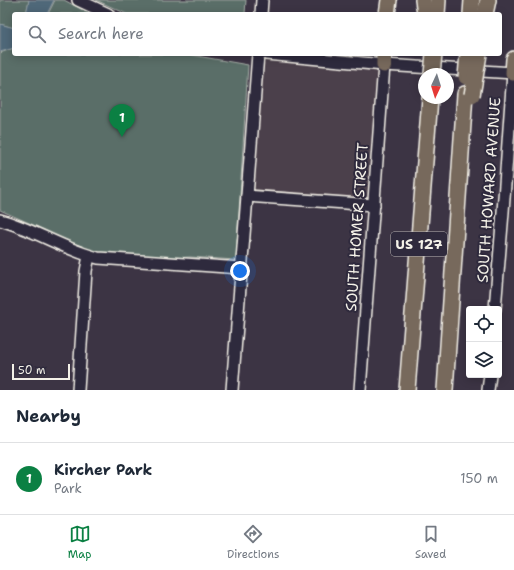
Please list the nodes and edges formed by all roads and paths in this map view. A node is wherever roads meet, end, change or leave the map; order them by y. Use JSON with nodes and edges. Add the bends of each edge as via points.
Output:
{"nodes":[{"id":1,"x":78,"y":0,"type":"edge"},
{"id":2,"x":262,"y":0,"type":"edge"},
{"id":3,"x":389,"y":0,"type":"edge"},
{"id":4,"x":423,"y":0,"type":"edge"},
{"id":5,"x":438,"y":0,"type":"edge"},
{"id":6,"x":472,"y":0,"type":"edge"},
{"id":7,"x":488,"y":0,"type":"edge"},
{"id":8,"x":104,"y":12,"type":"edge"},
{"id":9,"x":261,"y":12,"type":"edge"},
{"id":10,"x":388,"y":12,"type":"edge"},
{"id":11,"x":425,"y":12,"type":"edge"},
{"id":12,"x":437,"y":12,"type":"edge"},
{"id":13,"x":471,"y":12,"type":"edge"},
{"id":14,"x":485,"y":12,"type":"edge"},
{"id":15,"x":258,"y":56,"type":"edge"},
{"id":16,"x":305,"y":56,"type":"edge"},
{"id":17,"x":428,"y":56,"type":"edge"},
{"id":18,"x":434,"y":56,"type":"edge"},
{"id":19,"x":468,"y":56,"type":"edge"},
{"id":20,"x":478,"y":56,"type":"edge"},
{"id":21,"x":384,"y":60,"type":"edge"},
{"id":22,"x":430,"y":68,"type":"edge"},
{"id":23,"x":432,"y":68,"type":"edge"},
{"id":24,"x":514,"y":69,"type":"edge"},
{"id":25,"x":468,"y":95,"type":"junction"},
{"id":26,"x":430,"y":104,"type":"edge"},
{"id":27,"x":247,"y":196,"type":"junction"},
{"id":28,"x":374,"y":205,"type":"junction"},
{"id":29,"x":509,"y":212,"type":"edge"},
{"id":30,"x":0,"y":220,"type":"edge"},
{"id":31,"x":89,"y":256,"type":"junction"},
{"id":32,"x":241,"y":268,"type":"junction"},
{"id":33,"x":495,"y":306,"type":"edge"},
{"id":34,"x":490,"y":378,"type":"edge"},
{"id":35,"x":78,"y":390,"type":"edge"},
{"id":36,"x":232,"y":390,"type":"edge"},
{"id":37,"x":360,"y":390,"type":"edge"},
{"id":38,"x":407,"y":390,"type":"edge"},
{"id":39,"x":445,"y":390,"type":"edge"},
{"id":40,"x":488,"y":390,"type":"edge"}],
"edges":[{"from":1,"to":8,"type":"street"},
{"from":2,"to":9,"type":"street"},
{"from":3,"to":10,"type":"highway"},
{"from":4,"to":11,"type":"highway"},
{"from":5,"to":12,"type":"highway"},
{"from":6,"to":13,"type":"highway"},
{"from":7,"to":14,"type":"highway"},
{"from":15,"to":27,"type":"street"},
{"from":16,"to":21,"type":"street"},
{"from":17,"to":22,"type":"highway"},
{"from":18,"to":23,"type":"highway","bridge":true},
{"from":19,"to":25,"type":"highway","number":"US 127","bridge":true},
{"from":20,"to":25,"type":"highway","bridge":true},
{"from":21,"to":24,"type":"street"},
{"from":21,"to":28,"type":"street","name":"SOUTH HOMER STREET"},
{"from":24,"to":29,"type":"street","name":"SOUTH HOWARD AVENUE"},
{"from":25,"to":39,"type":"highway","number":"US 127"},
{"from":26,"to":38,"type":"highway","number":"US 127"},
{"from":27,"to":28,"type":"street"},
{"from":27,"to":32,"type":"street"},
{"from":28,"to":37,"type":"street","name":"SOUTH HOMER STREET"},
{"from":29,"to":33,"type":"street","name":"SOUTH HOWARD AVENUE"},
{"from":30,"to":31,"type":"street"},
{"from":31,"to":32,"type":"street","via":[[111,260]]},
{"from":31,"to":35,"type":"street"},
{"from":32,"to":36,"type":"street"},
{"from":34,"to":40,"type":"street"}]}
